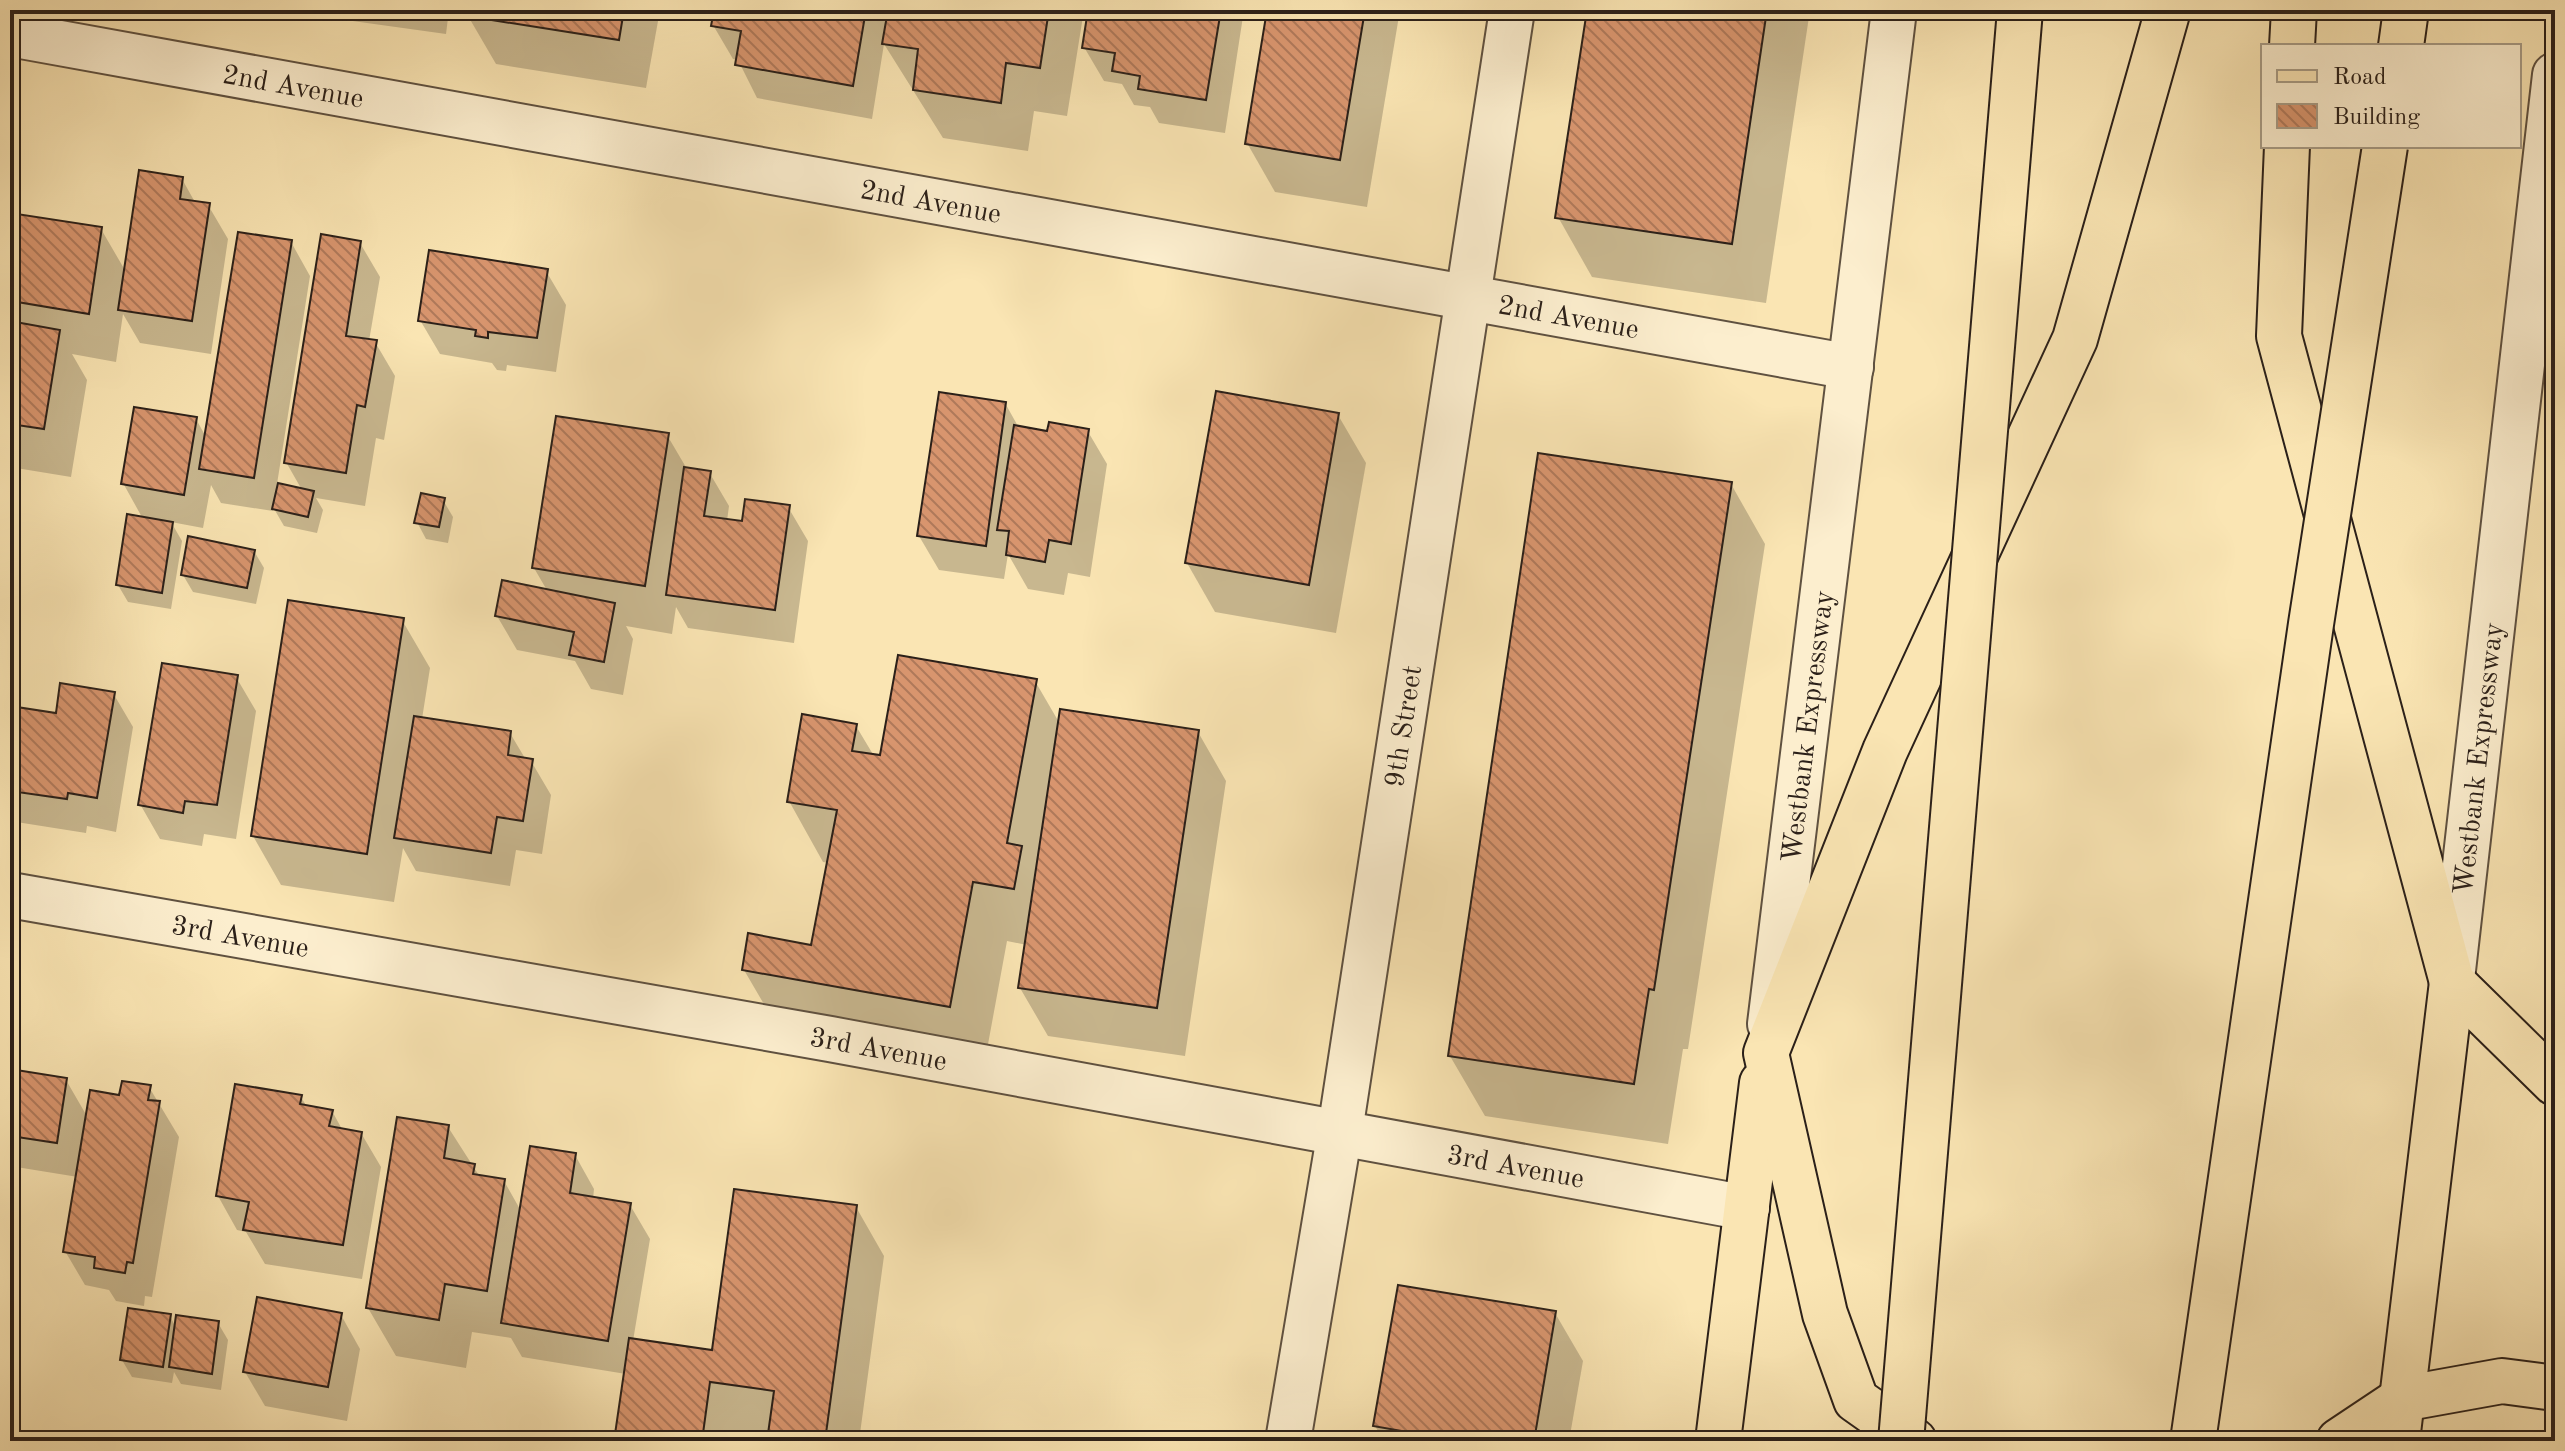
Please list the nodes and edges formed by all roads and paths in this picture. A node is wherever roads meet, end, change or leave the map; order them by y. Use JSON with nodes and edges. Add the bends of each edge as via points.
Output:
{"nodes":[{"id":1,"x":1512,"y":10,"type":"edge"},
{"id":2,"x":1894,"y":10,"type":"edge"},
{"id":3,"x":2020,"y":10,"type":"edge"},
{"id":4,"x":2168,"y":10,"type":"edge"},
{"id":5,"x":2294,"y":10,"type":"edge"},
{"id":6,"x":2406,"y":10,"type":"edge"},
{"id":7,"x":10,"y":34,"type":"edge"},
{"id":8,"x":2292,"y":44,"type":"edge"},
{"id":9,"x":2401,"y":44,"type":"edge"},
{"id":10,"x":2555,"y":75,"type":"edge"},
{"id":11,"x":2287,"y":148,"type":"edge"},
{"id":12,"x":2385,"y":148,"type":"edge"},
{"id":13,"x":1467,"y":300,"type":"junction"},
{"id":14,"x":1851,"y":367,"type":"junction"},
{"id":15,"x":10,"y":895,"type":"edge"},
{"id":16,"x":2452,"y":982,"type":"junction"},
{"id":17,"x":1766,"y":1053,"type":"junction"},
{"id":18,"x":2555,"y":1083,"type":"edge"},
{"id":19,"x":1340,"y":1131,"type":"junction"},
{"id":20,"x":1747,"y":1208,"type":"junction"},
{"id":21,"x":2555,"y":1388,"type":"edge"},
{"id":22,"x":2399,"y":1420,"type":"edge"},
{"id":23,"x":1288,"y":1441,"type":"edge"},
{"id":24,"x":1718,"y":1441,"type":"edge"},
{"id":25,"x":1901,"y":1441,"type":"edge"},
{"id":26,"x":1914,"y":1441,"type":"edge"},
{"id":27,"x":2193,"y":1441,"type":"edge"},
{"id":28,"x":2339,"y":1441,"type":"edge"}],
"edges":[{"from":1,"to":13,"type":"street","name":"9th Street"},
{"from":2,"to":14,"type":"street","name":"Westbank Expressway"},
{"from":3,"to":25,"type":"main road","bridge":true},
{"from":4,"to":17,"type":"main road","via":[[2075,339],[1885,751]]},
{"from":5,"to":8,"type":"main road"},
{"from":6,"to":9,"type":"main road"},
{"from":7,"to":13,"type":"street","name":"2nd Avenue"},
{"from":10,"to":16,"type":"street","name":"Westbank Expressway"},
{"from":11,"to":16,"type":"main road","via":[[2279,336]]},
{"from":12,"to":27,"type":"main road","bridge":true},
{"from":13,"to":14,"type":"street","name":"2nd Avenue"},
{"from":13,"to":19,"type":"street","name":"9th Street"},
{"from":14,"to":17,"type":"street","name":"Westbank Expressway"},
{"from":15,"to":19,"type":"street","name":"3rd Avenue"},
{"from":16,"to":18,"type":"main road"},
{"from":16,"to":22,"type":"main road","name":"Westbank Expressway"},
{"from":17,"to":20,"type":"main road","name":"Westbank Expressway"},
{"from":17,"to":26,"type":"main road","via":[[1825,1314],[1856,1400]]},
{"from":19,"to":20,"type":"street","name":"3rd Avenue"},
{"from":19,"to":23,"type":"street","name":"9th Street"},
{"from":20,"to":24,"type":"main road","name":"Westbank Expressway"},
{"from":21,"to":22,"type":"main road","via":[[2502,1381]]},
{"from":22,"to":28,"type":"main road"}]}
